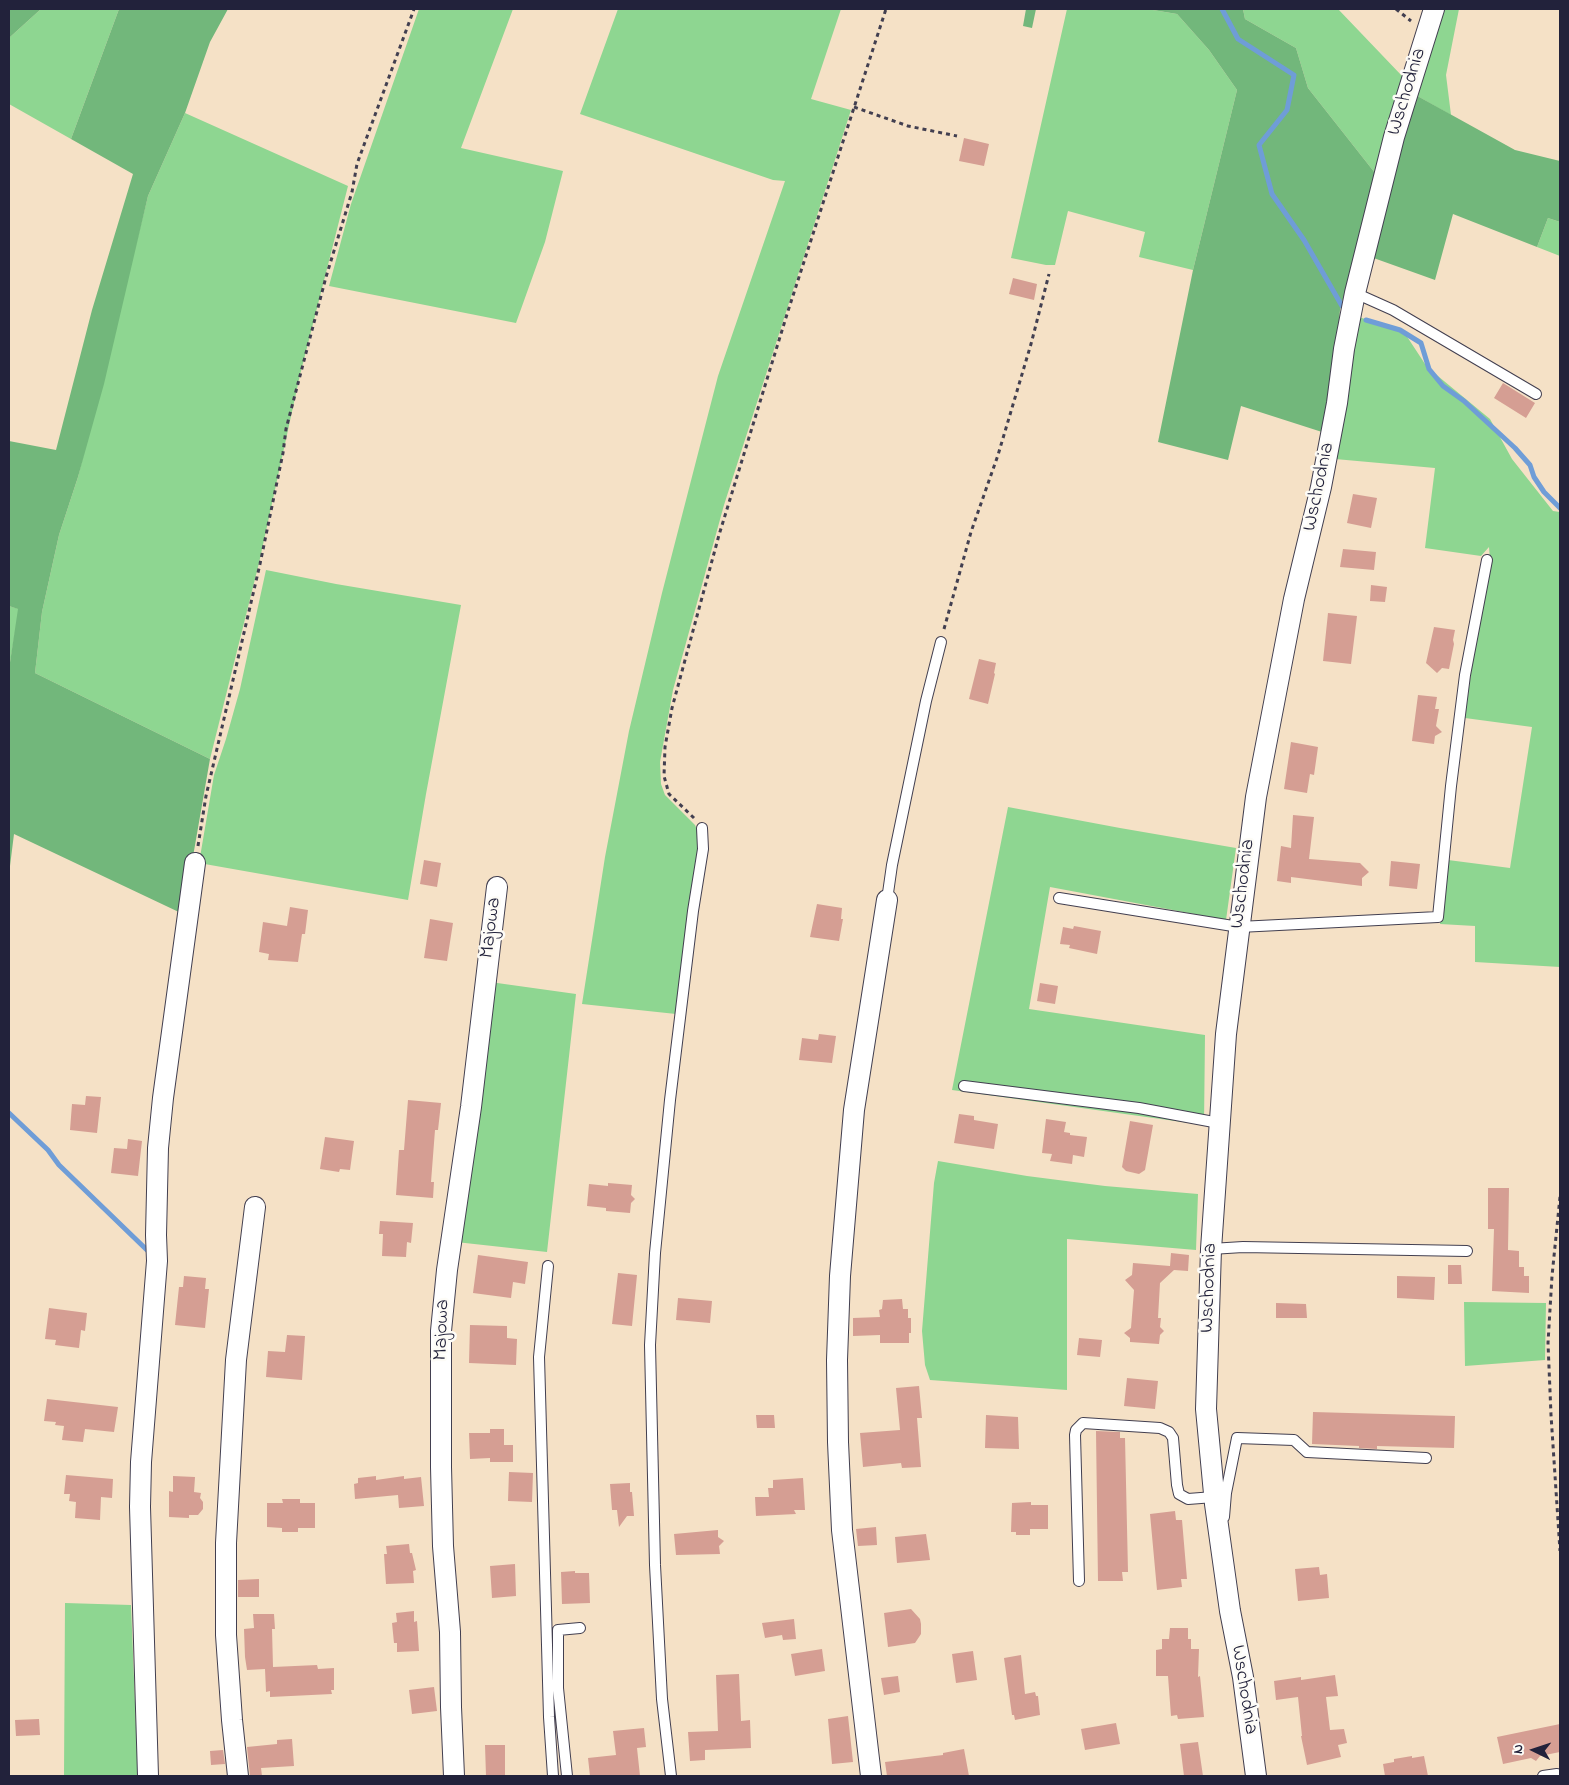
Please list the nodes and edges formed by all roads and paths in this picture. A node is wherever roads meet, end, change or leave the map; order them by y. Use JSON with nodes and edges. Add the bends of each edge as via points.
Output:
{"nodes":[{"id":1,"x":414,"y":9,"type":"edge"},
{"id":2,"x":886,"y":9,"type":"edge"},
{"id":3,"x":1434,"y":9,"type":"edge"},
{"id":4,"x":854,"y":107,"type":"junction"},
{"id":5,"x":957,"y":136,"type":"dead end"},
{"id":6,"x":1049,"y":274,"type":"dead end"},
{"id":7,"x":1355,"y":293,"type":"junction"},
{"id":8,"x":1536,"y":394,"type":"dead end"},
{"id":9,"x":1487,"y":560,"type":"dead end"},
{"id":10,"x":941,"y":642,"type":"joint"},
{"id":11,"x":702,"y":828,"type":"joint"},
{"id":12,"x":195,"y":863,"type":"joint"},
{"id":13,"x":497,"y":887,"type":"dead end"},
{"id":14,"x":1059,"y":898,"type":"dead end"},
{"id":15,"x":887,"y":900,"type":"joint"},
{"id":16,"x":1239,"y":927,"type":"junction"},
{"id":17,"x":964,"y":1086,"type":"dead end"},
{"id":18,"x":1219,"y":1123,"type":"junction"},
{"id":19,"x":1560,"y":1197,"type":"edge"},
{"id":20,"x":255,"y":1207,"type":"dead end"},
{"id":21,"x":1211,"y":1248,"type":"junction"},
{"id":22,"x":1467,"y":1251,"type":"dead end"},
{"id":23,"x":548,"y":1266,"type":"dead end"},
{"id":24,"x":1426,"y":1458,"type":"dead end"},
{"id":25,"x":1214,"y":1497,"type":"junction"},
{"id":26,"x":1560,"y":1551,"type":"edge"},
{"id":27,"x":1222,"y":1553,"type":"junction"},
{"id":28,"x":1079,"y":1581,"type":"dead end"},
{"id":29,"x":580,"y":1628,"type":"dead end"},
{"id":30,"x":148,"y":1776,"type":"edge"},
{"id":31,"x":238,"y":1776,"type":"edge"},
{"id":32,"x":454,"y":1776,"type":"edge"},
{"id":33,"x":553,"y":1776,"type":"edge"},
{"id":34,"x":567,"y":1776,"type":"edge"},
{"id":35,"x":671,"y":1776,"type":"edge"},
{"id":36,"x":871,"y":1776,"type":"edge"},
{"id":37,"x":1256,"y":1776,"type":"edge"},
{"id":38,"x":1543,"y":1776,"type":"edge"},
{"id":39,"x":1560,"y":1776,"type":"edge"}],
"edges":[{"from":1,"to":12,"type":"path","via":[[357,164],[286,429],[260,564],[206,796]]},
{"from":2,"to":4,"type":"path"},
{"from":3,"to":7,"type":"street","name":"Wschodnia","via":[[1394,137]]},
{"from":4,"to":5,"type":"path","via":[[908,126]]},
{"from":4,"to":11,"type":"path","via":[[719,535],[672,708],[664,776],[669,794]]},
{"from":6,"to":10,"type":"path"},
{"from":7,"to":8,"type":"lane","via":[[1393,310]]},
{"from":7,"to":16,"type":"street","name":"Wschodnia","via":[[1321,488],[1294,599],[1256,797]]},
{"from":9,"to":16,"type":"lane","via":[[1465,675],[1438,917]]},
{"from":10,"to":15,"type":"lane","via":[[926,701]]},
{"from":11,"to":35,"type":"lane","via":[[703,849],[670,1100],[655,1253],[650,1345],[655,1565],[662,1699]]},
{"from":12,"to":30,"type":"street","via":[[158,1148],[157,1261],[141,1462]]},
{"from":13,"to":32,"type":"street","name":"Majowa","via":[[441,1330],[443,1546],[450,1632]]},
{"from":14,"to":16,"type":"lane"},
{"from":15,"to":36,"type":"street","via":[[854,1110],[840,1276],[837,1360],[842,1530]]},
{"from":16,"to":18,"type":"street","name":"Wschodnia"},
{"from":17,"to":18,"type":"lane","via":[[1139,1108]]},
{"from":18,"to":21,"type":"street","name":"Wschodnia"},
{"from":19,"to":26,"type":"path","via":[[1548,1343]]},
{"from":20,"to":31,"type":"street","via":[[236,1360],[226,1542],[226,1635]]},
{"from":21,"to":22,"type":"lane"},
{"from":21,"to":25,"type":"street","name":"Wschodnia","via":[[1206,1409]]},
{"from":23,"to":33,"type":"lane","via":[[539,1357]]},
{"from":24,"to":27,"type":"lane","via":[[1307,1452],[1294,1440],[1237,1438],[1226,1493]]},
{"from":25,"to":27,"type":"street","name":"Wschodnia"},
{"from":25,"to":28,"type":"lane","via":[[1188,1499],[1179,1494],[1173,1438],[1169,1432],[1160,1428],[1083,1422],[1075,1435]]},
{"from":27,"to":37,"type":"street","name":"Wschodnia"},
{"from":29,"to":34,"type":"lane","via":[[558,1630],[558,1688]]},
{"from":38,"to":39,"type":"lane"}]}
